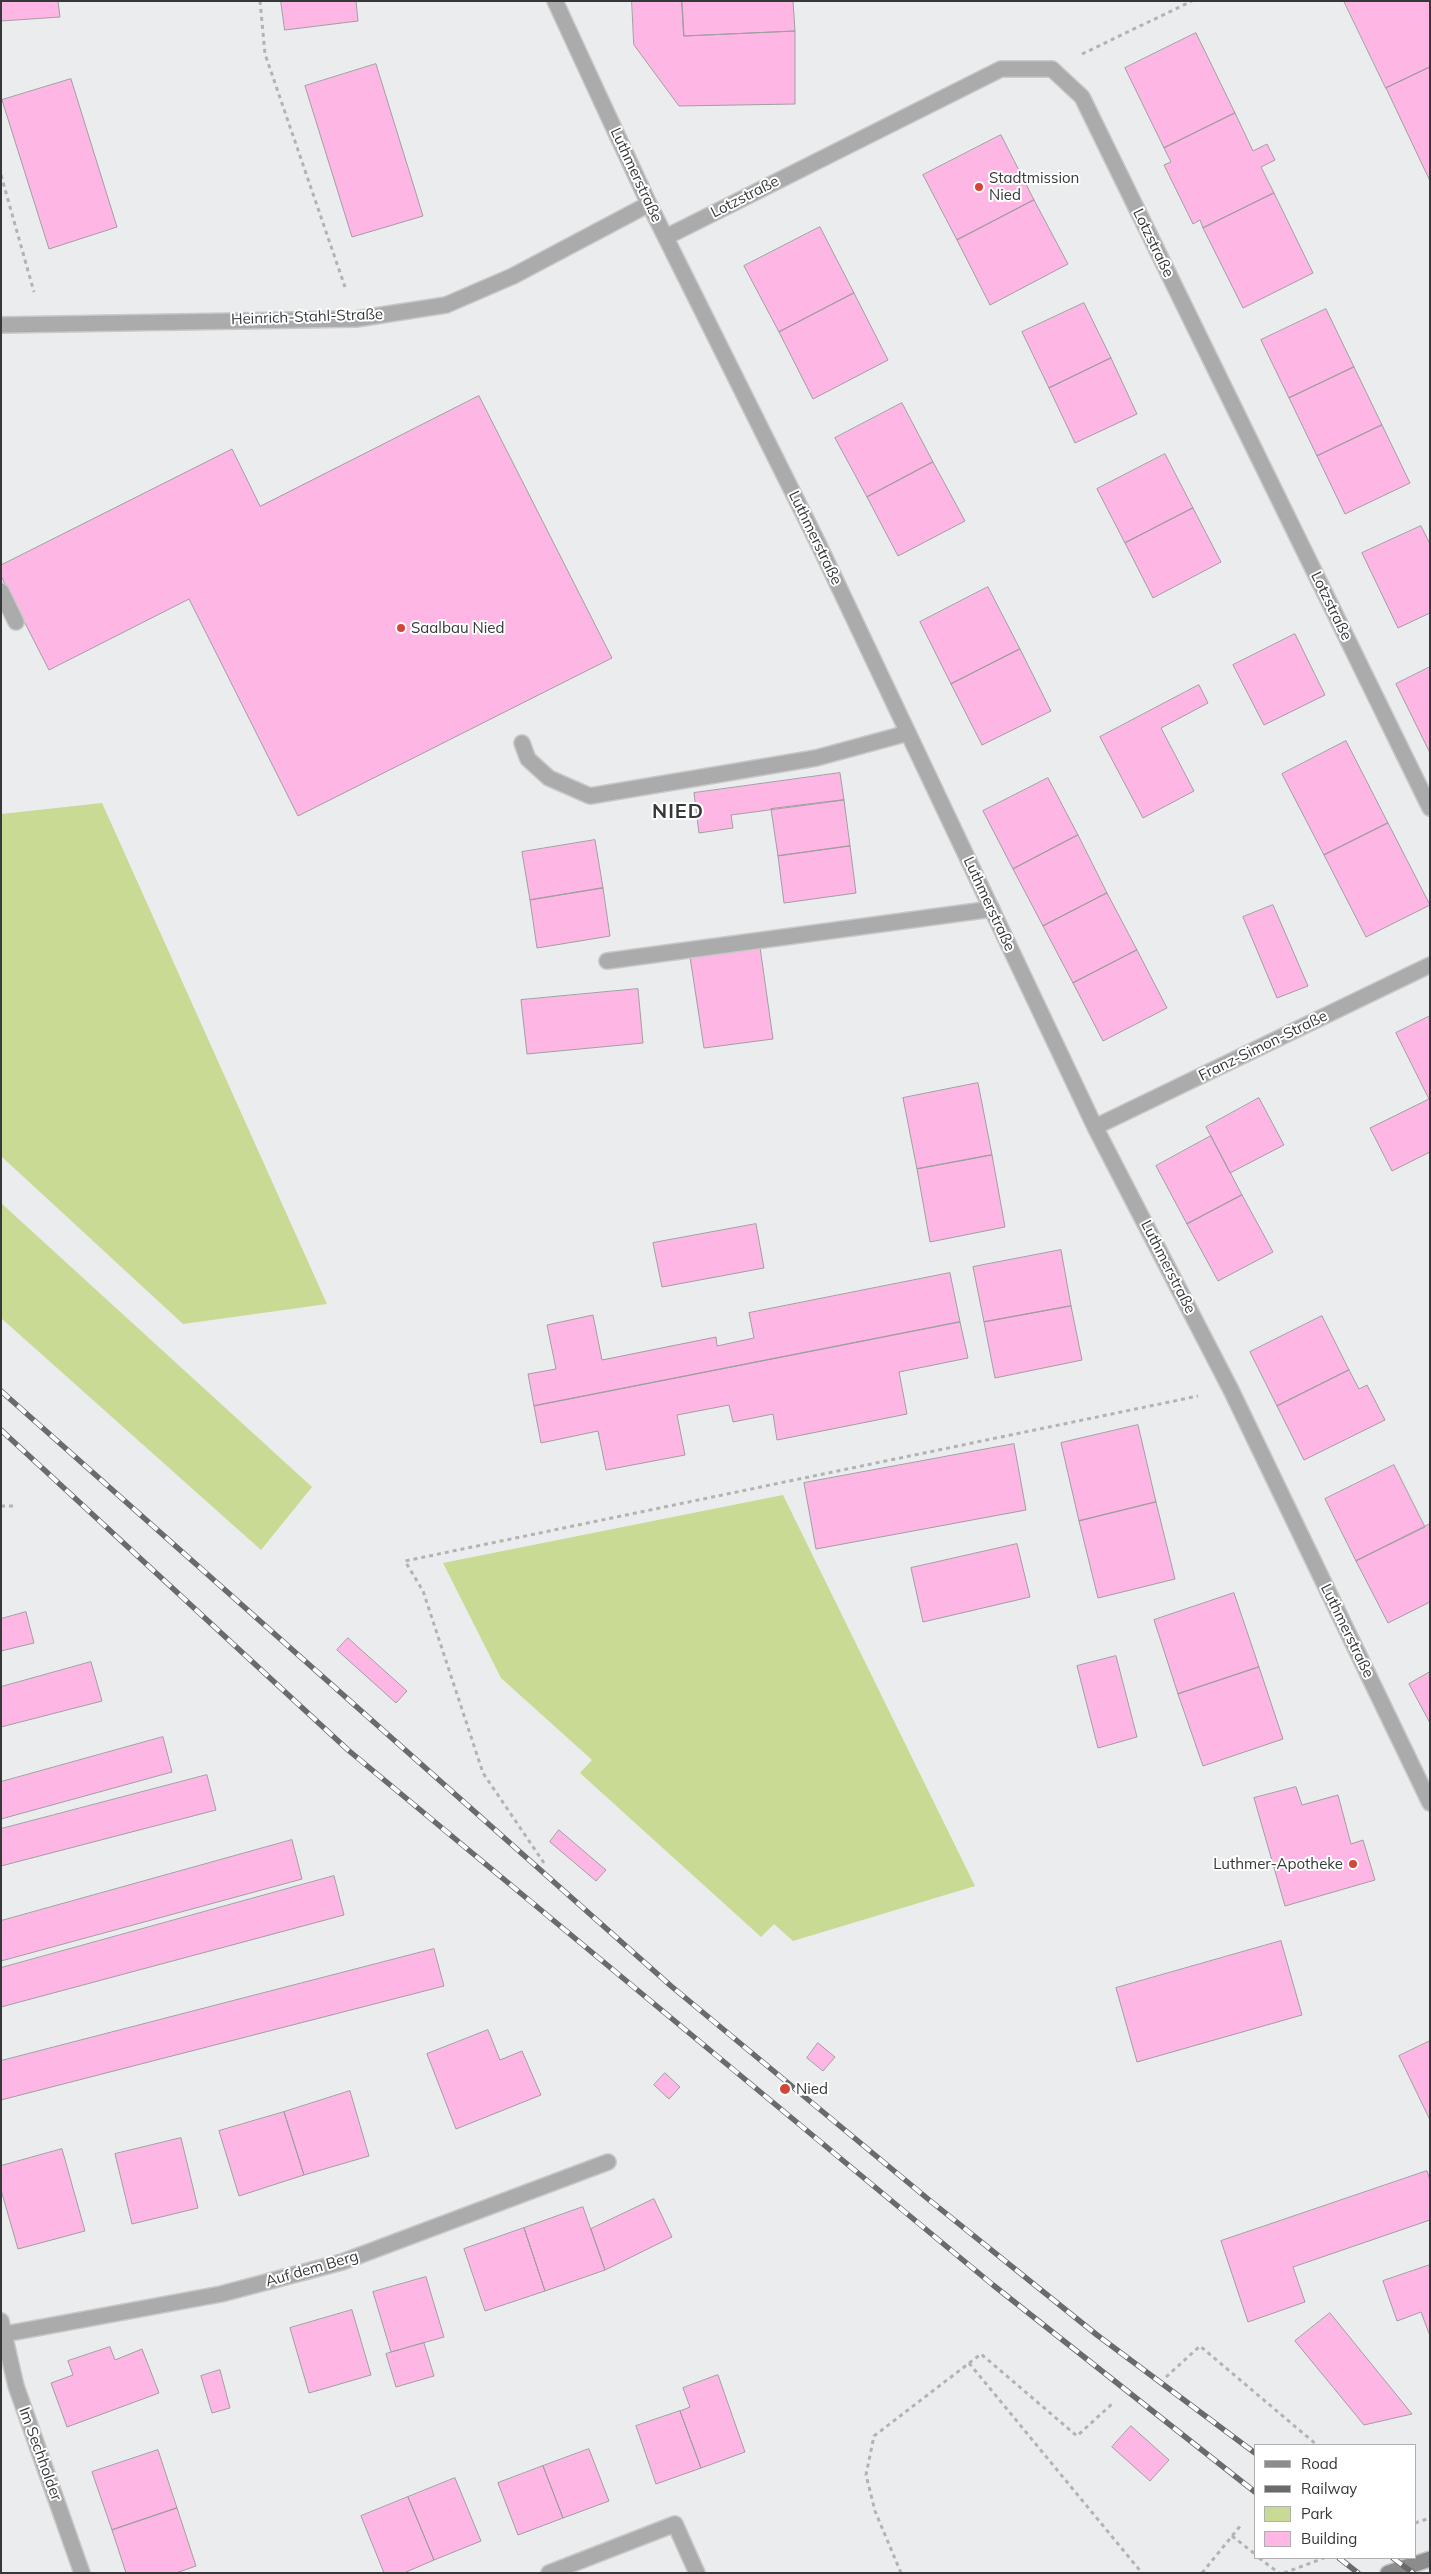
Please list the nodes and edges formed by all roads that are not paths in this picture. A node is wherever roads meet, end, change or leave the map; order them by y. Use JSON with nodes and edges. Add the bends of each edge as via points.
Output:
{"nodes":[{"id":1,"x":555,"y":1,"type":"edge"},
{"id":2,"x":649,"y":204,"type":"junction"},
{"id":3,"x":666,"y":237,"type":"junction"},
{"id":4,"x":1,"y":325,"type":"edge"},
{"id":5,"x":1,"y":591,"type":"edge"},
{"id":6,"x":16,"y":622,"type":"dead end"},
{"id":7,"x":908,"y":733,"type":"junction"},
{"id":8,"x":522,"y":743,"type":"dead end"},
{"id":9,"x":1430,"y":808,"type":"edge"},
{"id":10,"x":992,"y":909,"type":"junction"},
{"id":11,"x":607,"y":961,"type":"dead end"},
{"id":12,"x":1430,"y":965,"type":"edge"},
{"id":13,"x":1095,"y":1127,"type":"junction"},
{"id":14,"x":1430,"y":1803,"type":"edge"},
{"id":15,"x":608,"y":2162,"type":"dead end"},
{"id":16,"x":2,"y":2330,"type":"edge"},
{"id":17,"x":1430,"y":2559,"type":"edge"},
{"id":18,"x":82,"y":2573,"type":"edge"},
{"id":19,"x":549,"y":2573,"type":"edge"},
{"id":20,"x":697,"y":2573,"type":"edge"},
{"id":21,"x":1388,"y":2573,"type":"edge"}],
"edges":[{"from":1,"to":2,"type":"street","name":"Luthmerstraße"},
{"from":2,"to":3,"type":"street","name":"Luthmerstraße"},
{"from":2,"to":4,"type":"street","name":"Heinrich-Stahl-Straße","via":[[513,276],[446,305],[356,318]]},
{"from":3,"to":7,"type":"street","name":"Luthmerstraße","via":[[813,532]]},
{"from":3,"to":9,"type":"street","name":"Lotzstraße","via":[[1001,69],[1052,69],[1082,97]]},
{"from":5,"to":6,"type":"street"},
{"from":7,"to":8,"type":"street","via":[[816,758],[590,796],[549,778],[528,759]]},
{"from":7,"to":10,"type":"street","name":"Luthmerstraße"},
{"from":10,"to":11,"type":"street"},
{"from":10,"to":13,"type":"street","name":"Luthmerstraße"},
{"from":12,"to":13,"type":"street","name":"Franz-Simon-Straße"},
{"from":13,"to":14,"type":"street","name":"Luthmerstraße","via":[[1231,1390]]},
{"from":15,"to":16,"type":"street","name":"Auf dem Berg","via":[[342,2262],[221,2294]]},
{"from":16,"to":18,"type":"street","name":"Im Sechholder","via":[[16,2386]]},
{"from":17,"to":21,"type":"street"},
{"from":19,"to":20,"type":"street","via":[[675,2524]]}]}
